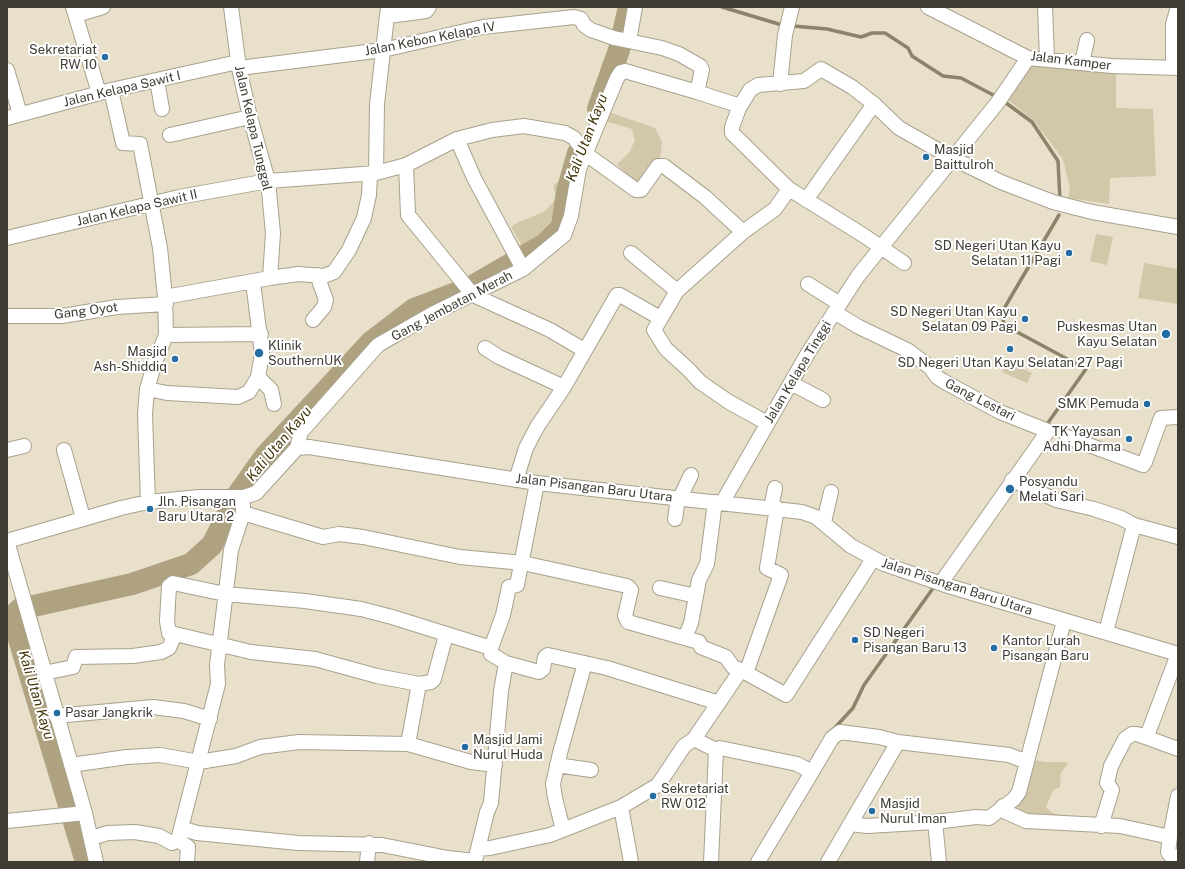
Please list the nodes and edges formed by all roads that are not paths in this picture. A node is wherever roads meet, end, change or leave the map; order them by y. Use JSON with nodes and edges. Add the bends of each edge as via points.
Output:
{"nodes":[{"id":1,"x":103,"y":7,"type":"edge"},
{"id":2,"x":231,"y":7,"type":"edge"},
{"id":3,"x":429,"y":7,"type":"edge"},
{"id":4,"x":635,"y":7,"type":"edge"},
{"id":5,"x":792,"y":7,"type":"edge"},
{"id":6,"x":928,"y":7,"type":"edge"},
{"id":7,"x":1045,"y":7,"type":"edge"},
{"id":8,"x":1178,"y":7,"type":"edge"},
{"id":9,"x":74,"y":11,"type":"edge"},
{"id":10,"x":389,"y":12,"type":"edge"},
{"id":11,"x":623,"y":40,"type":"junction"},
{"id":12,"x":1087,"y":40,"type":"dead end"},
{"id":13,"x":383,"y":50,"type":"junction"},
{"id":14,"x":1028,"y":58,"type":"junction"},
{"id":15,"x":1047,"y":59,"type":"junction"},
{"id":16,"x":1082,"y":63,"type":"junction"},
{"id":17,"x":239,"y":65,"type":"junction"},
{"id":18,"x":1176,"y":68,"type":"edge"},
{"id":19,"x":7,"y":70,"type":"edge"},
{"id":20,"x":157,"y":80,"type":"junction"},
{"id":21,"x":780,"y":84,"type":"junction"},
{"id":22,"x":105,"y":91,"type":"junction"},
{"id":23,"x":696,"y":92,"type":"junction"},
{"id":24,"x":874,"y":104,"type":"junction"},
{"id":25,"x":739,"y":108,"type":"junction"},
{"id":26,"x":162,"y":109,"type":"dead end"},
{"id":27,"x":13,"y":116,"type":"edge"},
{"id":28,"x":250,"y":117,"type":"junction"},
{"id":29,"x":170,"y":135,"type":"dead end"},
{"id":30,"x":457,"y":139,"type":"junction"},
{"id":31,"x":585,"y":153,"type":"junction"},
{"id":32,"x":952,"y":158,"type":"junction"},
{"id":33,"x":406,"y":165,"type":"junction"},
{"id":34,"x":373,"y":174,"type":"junction"},
{"id":35,"x":268,"y":181,"type":"junction"},
{"id":36,"x":788,"y":189,"type":"junction"},
{"id":37,"x":806,"y":200,"type":"junction"},
{"id":38,"x":151,"y":204,"type":"junction"},
{"id":39,"x":1178,"y":226,"type":"edge"},
{"id":40,"x":743,"y":232,"type":"junction"},
{"id":41,"x":7,"y":238,"type":"edge"},
{"id":42,"x":881,"y":247,"type":"junction"},
{"id":43,"x":631,"y":253,"type":"dead end"},
{"id":44,"x":520,"y":262,"type":"junction"},
{"id":45,"x":904,"y":263,"type":"dead end"},
{"id":46,"x":317,"y":275,"type":"junction"},
{"id":47,"x":270,"y":278,"type":"junction"},
{"id":48,"x":253,"y":282,"type":"junction"},
{"id":49,"x":808,"y":284,"type":"dead end"},
{"id":50,"x":469,"y":290,"type":"junction"},
{"id":51,"x":677,"y":290,"type":"junction"},
{"id":52,"x":165,"y":301,"type":"junction"},
{"id":53,"x":837,"y":308,"type":"junction"},
{"id":54,"x":7,"y":316,"type":"edge"},
{"id":55,"x":313,"y":320,"type":"dead end"},
{"id":56,"x":657,"y":324,"type":"junction"},
{"id":57,"x":261,"y":334,"type":"junction"},
{"id":58,"x":166,"y":335,"type":"junction"},
{"id":59,"x":485,"y":348,"type":"dead end"},
{"id":60,"x":584,"y":350,"type":"junction"},
{"id":61,"x":258,"y":377,"type":"junction"},
{"id":62,"x":791,"y":383,"type":"junction"},
{"id":63,"x":564,"y":387,"type":"junction"},
{"id":64,"x":147,"y":389,"type":"junction"},
{"id":65,"x":824,"y":400,"type":"dead end"},
{"id":66,"x":274,"y":404,"type":"dead end"},
{"id":67,"x":1178,"y":417,"type":"edge"},
{"id":68,"x":767,"y":423,"type":"junction"},
{"id":69,"x":1067,"y":437,"type":"dead end"},
{"id":70,"x":24,"y":446,"type":"dead end"},
{"id":71,"x":297,"y":448,"type":"junction"},
{"id":72,"x":7,"y":450,"type":"edge"},
{"id":73,"x":64,"y":450,"type":"dead end"},
{"id":74,"x":691,"y":475,"type":"dead end"},
{"id":75,"x":516,"y":480,"type":"junction"},
{"id":76,"x":1012,"y":480,"type":"junction"},
{"id":77,"x":537,"y":483,"type":"junction"},
{"id":78,"x":775,"y":488,"type":"dead end"},
{"id":79,"x":831,"y":492,"type":"dead end"},
{"id":80,"x":243,"y":496,"type":"junction"},
{"id":81,"x":679,"y":498,"type":"junction"},
{"id":82,"x":148,"y":502,"type":"junction"},
{"id":83,"x":718,"y":503,"type":"junction"},
{"id":84,"x":774,"y":508,"type":"junction"},
{"id":85,"x":243,"y":513,"type":"junction"},
{"id":86,"x":83,"y":518,"type":"junction"},
{"id":87,"x":675,"y":520,"type":"dead end"},
{"id":88,"x":824,"y":522,"type":"junction"},
{"id":89,"x":1134,"y":525,"type":"junction"},
{"id":90,"x":1178,"y":537,"type":"edge"},
{"id":91,"x":7,"y":541,"type":"edge"},
{"id":92,"x":873,"y":559,"type":"junction"},
{"id":93,"x":523,"y":563,"type":"junction"},
{"id":94,"x":936,"y":582,"type":"junction"},
{"id":95,"x":660,"y":588,"type":"dead end"},
{"id":96,"x":225,"y":594,"type":"junction"},
{"id":97,"x":696,"y":596,"type":"junction"},
{"id":98,"x":1064,"y":621,"type":"junction"},
{"id":99,"x":1106,"y":632,"type":"junction"},
{"id":100,"x":175,"y":634,"type":"junction"},
{"id":101,"x":446,"y":635,"type":"junction"},
{"id":102,"x":685,"y":638,"type":"junction"},
{"id":103,"x":220,"y":645,"type":"junction"},
{"id":104,"x":491,"y":648,"type":"junction"},
{"id":105,"x":1178,"y":654,"type":"edge"},
{"id":106,"x":506,"y":663,"type":"junction"},
{"id":107,"x":585,"y":663,"type":"junction"},
{"id":108,"x":744,"y":671,"type":"junction"},
{"id":109,"x":44,"y":672,"type":"junction"},
{"id":110,"x":419,"y":684,"type":"junction"},
{"id":111,"x":720,"y":703,"type":"junction"},
{"id":112,"x":56,"y":716,"type":"junction"},
{"id":113,"x":210,"y":719,"type":"junction"},
{"id":114,"x":1147,"y":736,"type":"junction"},
{"id":115,"x":694,"y":739,"type":"junction"},
{"id":116,"x":898,"y":742,"type":"junction"},
{"id":117,"x":408,"y":744,"type":"junction"},
{"id":118,"x":1178,"y":749,"type":"edge"},
{"id":119,"x":716,"y":750,"type":"junction"},
{"id":120,"x":199,"y":762,"type":"junction"},
{"id":121,"x":1027,"y":762,"type":"junction"},
{"id":122,"x":495,"y":765,"type":"junction"},
{"id":123,"x":557,"y":765,"type":"junction"},
{"id":124,"x":71,"y":766,"type":"junction"},
{"id":125,"x":806,"y":769,"type":"junction"},
{"id":126,"x":591,"y":770,"type":"dead end"},
{"id":127,"x":1178,"y":796,"type":"edge"},
{"id":128,"x":1003,"y":806,"type":"junction"},
{"id":129,"x":621,"y":808,"type":"junction"},
{"id":130,"x":77,"y":814,"type":"junction"},
{"id":131,"x":7,"y":821,"type":"edge"},
{"id":132,"x":935,"y":822,"type":"junction"},
{"id":133,"x":850,"y":824,"type":"junction"},
{"id":134,"x":1101,"y":826,"type":"junction"},
{"id":135,"x":563,"y":830,"type":"junction"},
{"id":136,"x":180,"y":834,"type":"junction"},
{"id":137,"x":1170,"y":836,"type":"junction"},
{"id":138,"x":91,"y":838,"type":"junction"},
{"id":139,"x":369,"y":843,"type":"junction"},
{"id":140,"x":476,"y":857,"type":"edge"},
{"id":141,"x":1178,"y":857,"type":"edge"},
{"id":142,"x":96,"y":862,"type":"edge"},
{"id":143,"x":188,"y":862,"type":"edge"},
{"id":144,"x":367,"y":862,"type":"edge"},
{"id":145,"x":631,"y":862,"type":"edge"},
{"id":146,"x":711,"y":862,"type":"edge"},
{"id":147,"x":758,"y":862,"type":"edge"},
{"id":148,"x":828,"y":862,"type":"edge"},
{"id":149,"x":939,"y":862,"type":"edge"}],
"edges":[{"from":1,"to":9,"type":"street"},
{"from":2,"to":17,"type":"street","name":"Jalan Kelapa Tunggal"},
{"from":3,"to":10,"type":"street","via":[[426,11]]},
{"from":4,"to":11,"type":"street"},
{"from":5,"to":21,"type":"street","via":[[785,35]]},
{"from":6,"to":14,"type":"street","name":"Jalan Kamper"},
{"from":7,"to":15,"type":"street"},
{"from":8,"to":18,"type":"street","via":[[1172,36]]},
{"from":9,"to":22,"type":"street"},
{"from":10,"to":13,"type":"street"},
{"from":11,"to":13,"type":"street","name":"Jalan Kebon Kelapa IV","via":[[591,30],[581,19],[574,17],[483,27]]},
{"from":11,"to":23,"type":"street","name":"Jalan Kebon Kelapa IV","via":[[662,48],[700,66],[702,70]]},
{"from":12,"to":16,"type":"street"},
{"from":13,"to":17,"type":"street","name":"Jalan Kebon Kelapa IV"},
{"from":13,"to":34,"type":"street"},
{"from":14,"to":15,"type":"street","name":"Jalan Kamper"},
{"from":14,"to":32,"type":"street","name":"Jalan Kelapa Tinggi","via":[[1000,99]]},
{"from":15,"to":16,"type":"street","name":"Jalan Kamper"},
{"from":16,"to":18,"type":"street","name":"Jalan Kamper"},
{"from":17,"to":20,"type":"street","name":"Jalan Kelapa Sawit I"},
{"from":17,"to":28,"type":"street","name":"Jalan Kelapa Tunggal"},
{"from":19,"to":27,"type":"street"},
{"from":20,"to":22,"type":"street","name":"Jalan Kelapa Sawit I"},
{"from":20,"to":26,"type":"street"},
{"from":21,"to":24,"type":"street","via":[[804,81],[821,70],[852,87]]},
{"from":21,"to":25,"type":"street","via":[[758,85],[750,90]]},
{"from":22,"to":27,"type":"street","name":"Jalan Kelapa Sawit I"},
{"from":22,"to":38,"type":"street","via":[[123,143],[140,144]]},
{"from":23,"to":25,"type":"street","via":[[734,104]]},
{"from":23,"to":31,"type":"street","name":"Gang Jembatan Merah","via":[[621,72]]},
{"from":24,"to":32,"type":"street","via":[[899,128]]},
{"from":24,"to":37,"type":"street"},
{"from":25,"to":36,"type":"street","via":[[732,133]]},
{"from":28,"to":29,"type":"street"},
{"from":28,"to":35,"type":"street","name":"Jalan Kelapa Tunggal"},
{"from":30,"to":31,"type":"street","name":"Jalan Kelapa Sawit II","via":[[492,130],[524,126],[565,133],[574,138]]},
{"from":30,"to":33,"type":"street","name":"Jalan Kelapa Sawit II"},
{"from":30,"to":44,"type":"street","via":[[474,178]]},
{"from":31,"to":40,"type":"street","via":[[639,190],[658,166],[664,166],[705,196]]},
{"from":31,"to":44,"type":"street","name":"Gang Jembatan Merah","via":[[564,235]]},
{"from":32,"to":39,"type":"street","via":[[1001,182],[1053,202],[1122,218]]},
{"from":32,"to":42,"type":"street","name":"Jalan Kelapa Tinggi"},
{"from":33,"to":34,"type":"street","name":"Jalan Kelapa Sawit II"},
{"from":33,"to":50,"type":"street","via":[[408,215]]},
{"from":34,"to":35,"type":"street","name":"Jalan Kelapa Sawit II"},
{"from":34,"to":46,"type":"street","via":[[364,218],[349,250],[334,272],[329,275]]},
{"from":35,"to":38,"type":"street","name":"Jalan Kelapa Sawit II"},
{"from":35,"to":47,"type":"street","name":"Jalan Kelapa Tunggal","via":[[273,233]]},
{"from":36,"to":37,"type":"street"},
{"from":36,"to":40,"type":"street","via":[[775,209]]},
{"from":37,"to":42,"type":"street"},
{"from":38,"to":41,"type":"street","name":"Jalan Kelapa Sawit II"},
{"from":38,"to":52,"type":"street","via":[[160,248]]},
{"from":40,"to":51,"type":"street"},
{"from":42,"to":45,"type":"street"},
{"from":42,"to":53,"type":"street","name":"Jalan Kelapa Tinggi"},
{"from":43,"to":51,"type":"street"},
{"from":44,"to":50,"type":"street","name":"Gang Jembatan Merah"},
{"from":46,"to":47,"type":"street","via":[[298,274]]},
{"from":46,"to":55,"type":"street","via":[[326,300],[324,307]]},
{"from":47,"to":48,"type":"street"},
{"from":48,"to":52,"type":"street","name":"Gang Oyot"},
{"from":48,"to":57,"type":"street"},
{"from":49,"to":53,"type":"street","name":"Gang Lestari"},
{"from":50,"to":60,"type":"street","via":[[550,330]]},
{"from":50,"to":71,"type":"street","name":"Gang Jembatan Merah","via":[[378,345],[301,432]]},
{"from":51,"to":56,"type":"street"},
{"from":52,"to":54,"type":"street","name":"Gang Oyot","via":[[62,316]]},
{"from":52,"to":58,"type":"street"},
{"from":53,"to":62,"type":"street","name":"Jalan Kelapa Tinggi"},
{"from":53,"to":76,"type":"street","name":"Gang Lestari","via":[[859,327],[907,350],[930,367],[943,382],[1000,412],[1044,430]]},
{"from":56,"to":60,"type":"street","via":[[617,295]]},
{"from":56,"to":68,"type":"street","via":[[666,349],[700,382]]},
{"from":57,"to":58,"type":"street"},
{"from":57,"to":61,"type":"street","via":[[262,354]]},
{"from":58,"to":64,"type":"street"},
{"from":59,"to":63,"type":"street"},
{"from":60,"to":63,"type":"street"},
{"from":61,"to":64,"type":"street","via":[[249,392],[238,397],[167,393]]},
{"from":61,"to":66,"type":"street","via":[[271,390]]},
{"from":62,"to":65,"type":"street"},
{"from":62,"to":68,"type":"street","name":"Jalan Kelapa Tinggi"},
{"from":63,"to":75,"type":"street","via":[[526,448]]},
{"from":64,"to":82,"type":"street","via":[[145,414]]},
{"from":67,"to":69,"type":"street","via":[[1161,418],[1143,465]]},
{"from":68,"to":83,"type":"street","name":"Jalan Kelapa Tinggi"},
{"from":70,"to":72,"type":"street"},
{"from":71,"to":75,"type":"street","name":"Jalan Pisangan Baru Utara","via":[[309,447]]},
{"from":71,"to":80,"type":"street","via":[[256,494]]},
{"from":73,"to":86,"type":"street"},
{"from":74,"to":81,"type":"street"},
{"from":75,"to":77,"type":"street","name":"Jalan Pisangan Baru Utara"},
{"from":76,"to":89,"type":"street","via":[[1056,500],[1094,508]]},
{"from":76,"to":94,"type":"street"},
{"from":77,"to":81,"type":"street","name":"Jalan Pisangan Baru Utara"},
{"from":77,"to":93,"type":"street"},
{"from":78,"to":84,"type":"street"},
{"from":79,"to":88,"type":"street"},
{"from":80,"to":82,"type":"street"},
{"from":80,"to":85,"type":"street"},
{"from":81,"to":83,"type":"street","name":"Jalan Pisangan Baru Utara"},
{"from":81,"to":87,"type":"street"},
{"from":82,"to":86,"type":"street"},
{"from":83,"to":84,"type":"street","name":"Jalan Pisangan Baru Utara"},
{"from":83,"to":97,"type":"street","via":[[708,564],[699,580]]},
{"from":84,"to":88,"type":"street","name":"Jalan Pisangan Baru Utara","via":[[802,512]]},
{"from":84,"to":108,"type":"street","via":[[767,568],[781,575]]},
{"from":85,"to":93,"type":"street","via":[[323,537],[349,534],[460,557]]},
{"from":85,"to":96,"type":"street","via":[[233,538]]},
{"from":86,"to":91,"type":"street"},
{"from":88,"to":92,"type":"street","name":"Jalan Pisangan Baru Utara","via":[[841,539]]},
{"from":89,"to":90,"type":"street"},
{"from":89,"to":99,"type":"street"},
{"from":91,"to":109,"type":"street"},
{"from":92,"to":94,"type":"street","name":"Jalan Pisangan Baru Utara"},
{"from":92,"to":108,"type":"street","via":[[786,695]]},
{"from":93,"to":102,"type":"street","via":[[627,586],[631,590],[625,620]]},
{"from":93,"to":104,"type":"street","via":[[517,585],[509,588],[503,615]]},
{"from":94,"to":98,"type":"street","name":"Jalan Pisangan Baru Utara"},
{"from":95,"to":97,"type":"street"},
{"from":96,"to":100,"type":"street","via":[[170,584],[167,621],[169,632]]},
{"from":96,"to":101,"type":"street","via":[[361,609]]},
{"from":96,"to":103,"type":"street"},
{"from":97,"to":102,"type":"street","via":[[691,623]]},
{"from":98,"to":99,"type":"street","name":"Jalan Pisangan Baru Utara"},
{"from":98,"to":121,"type":"street"},
{"from":99,"to":105,"type":"street","name":"Jalan Pisangan Baru Utara"},
{"from":100,"to":103,"type":"street"},
{"from":100,"to":109,"type":"street","via":[[169,648],[161,652],[133,656],[76,658],[72,667]]},
{"from":101,"to":104,"type":"street"},
{"from":101,"to":110,"type":"street","via":[[434,679]]},
{"from":102,"to":108,"type":"street","via":[[699,642],[701,647],[726,657],[733,667]]},
{"from":103,"to":110,"type":"street","via":[[251,652],[315,659],[377,676]]},
{"from":103,"to":113,"type":"street","via":[[218,684]]},
{"from":104,"to":106,"type":"street","via":[[491,654]]},
{"from":105,"to":114,"type":"street"},
{"from":106,"to":107,"type":"street","via":[[539,672],[543,670],[545,657],[548,655]]},
{"from":106,"to":122,"type":"street","via":[[500,691]]},
{"from":107,"to":111,"type":"street"},
{"from":107,"to":123,"type":"street"},
{"from":108,"to":111,"type":"street"},
{"from":109,"to":112,"type":"street"},
{"from":110,"to":117,"type":"street"},
{"from":111,"to":115,"type":"street"},
{"from":112,"to":113,"type":"street","via":[[153,707],[184,711]]},
{"from":112,"to":124,"type":"street"},
{"from":113,"to":120,"type":"street"},
{"from":114,"to":118,"type":"street"},
{"from":114,"to":134,"type":"street","via":[[1128,736],[1117,753],[1107,783],[1112,790]]},
{"from":115,"to":119,"type":"street"},
{"from":115,"to":129,"type":"street","via":[[684,746],[658,785]]},
{"from":116,"to":121,"type":"street","via":[[1009,755]]},
{"from":116,"to":125,"type":"street","via":[[840,732]]},
{"from":116,"to":133,"type":"street"},
{"from":117,"to":120,"type":"street","via":[[299,742],[260,747],[236,756]]},
{"from":117,"to":122,"type":"street","via":[[471,762]]},
{"from":119,"to":125,"type":"street","via":[[720,748]]},
{"from":119,"to":146,"type":"street"},
{"from":120,"to":124,"type":"street","via":[[160,755],[127,757]]},
{"from":120,"to":136,"type":"street"},
{"from":121,"to":128,"type":"street","via":[[1019,792]]},
{"from":122,"to":140,"type":"street","via":[[491,803]]},
{"from":123,"to":126,"type":"street"},
{"from":123,"to":135,"type":"street","via":[[554,791]]},
{"from":124,"to":130,"type":"street"},
{"from":125,"to":147,"type":"street"},
{"from":127,"to":137,"type":"street"},
{"from":128,"to":132,"type":"street","via":[[989,818]]},
{"from":128,"to":134,"type":"street","via":[[1006,812],[1026,821]]},
{"from":129,"to":135,"type":"street"},
{"from":129,"to":145,"type":"street"},
{"from":130,"to":131,"type":"street"},
{"from":130,"to":138,"type":"street"},
{"from":132,"to":133,"type":"street","via":[[867,826]]},
{"from":132,"to":149,"type":"street"},
{"from":133,"to":148,"type":"street"},
{"from":134,"to":137,"type":"street","via":[[1120,826]]},
{"from":135,"to":140,"type":"street"},
{"from":136,"to":138,"type":"street","via":[[172,843],[159,836],[135,832],[108,833]]},
{"from":136,"to":139,"type":"street","via":[[197,833],[298,843]]},
{"from":136,"to":143,"type":"street","via":[[188,847]]},
{"from":137,"to":141,"type":"street","via":[[1168,852]]},
{"from":138,"to":142,"type":"street"},
{"from":139,"to":140,"type":"street"},
{"from":139,"to":144,"type":"street"}]}
